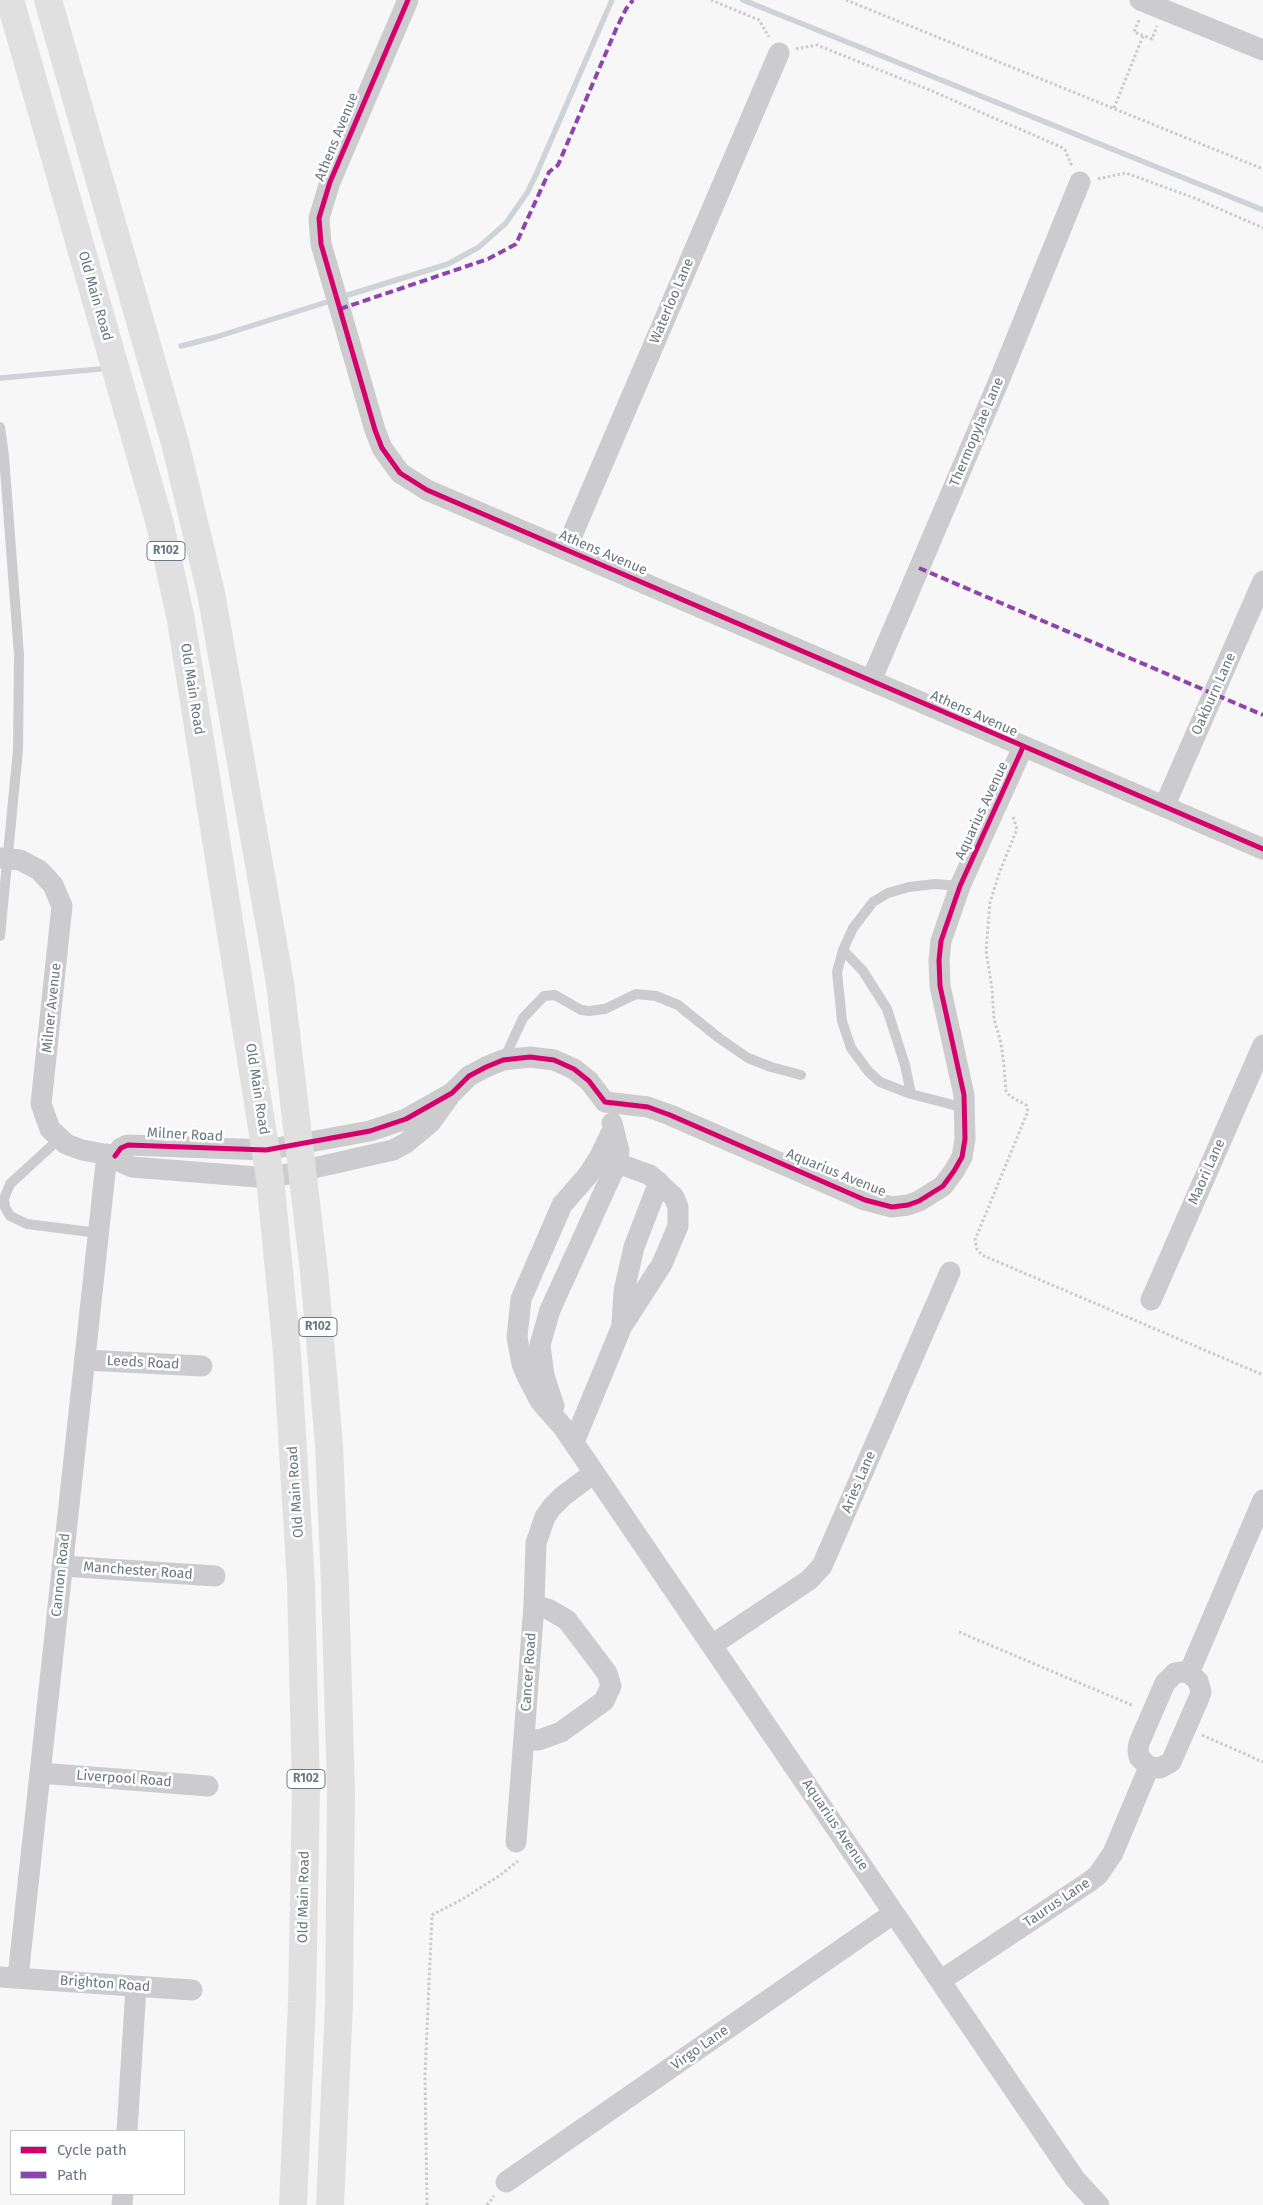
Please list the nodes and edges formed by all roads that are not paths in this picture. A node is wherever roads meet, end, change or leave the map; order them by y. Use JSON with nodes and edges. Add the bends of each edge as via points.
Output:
{"nodes":[{"id":1,"x":10,"y":0,"type":"edge"},
{"id":2,"x":48,"y":0,"type":"edge"},
{"id":3,"x":1140,"y":0,"type":"edge"},
{"id":4,"x":402,"y":2,"type":"edge"},
{"id":5,"x":1263,"y":50,"type":"edge"},
{"id":6,"x":779,"y":53,"type":"road end"},
{"id":7,"x":1080,"y":182,"type":"road end"},
{"id":8,"x":0,"y":427,"type":"edge"},
{"id":9,"x":566,"y":549,"type":"junction"},
{"id":10,"x":1263,"y":581,"type":"edge"},
{"id":11,"x":871,"y":681,"type":"junction"},
{"id":12,"x":1023,"y":747,"type":"junction"},
{"id":13,"x":1164,"y":807,"type":"junction"},
{"id":14,"x":1263,"y":848,"type":"edge"},
{"id":15,"x":0,"y":858,"type":"edge"},
{"id":16,"x":960,"y":886,"type":"junction"},
{"id":17,"x":0,"y":936,"type":"edge"},
{"id":18,"x":843,"y":950,"type":"junction"},
{"id":19,"x":1263,"y":1044,"type":"edge"},
{"id":20,"x":503,"y":1060,"type":"junction"},
{"id":21,"x":802,"y":1075,"type":"dead end"},
{"id":22,"x":452,"y":1092,"type":"junction"},
{"id":23,"x":911,"y":1094,"type":"junction"},
{"id":24,"x":605,"y":1102,"type":"junction"},
{"id":25,"x":965,"y":1108,"type":"junction"},
{"id":26,"x":613,"y":1129,"type":"junction"},
{"id":27,"x":59,"y":1139,"type":"junction"},
{"id":28,"x":299,"y":1144,"type":"junction"},
{"id":29,"x":266,"y":1150,"type":"junction"},
{"id":30,"x":111,"y":1155,"type":"junction"},
{"id":31,"x":617,"y":1163,"type":"junction"},
{"id":32,"x":302,"y":1171,"type":"junction"},
{"id":33,"x":270,"y":1178,"type":"junction"},
{"id":34,"x":659,"y":1182,"type":"junction"},
{"id":35,"x":98,"y":1233,"type":"junction"},
{"id":36,"x":950,"y":1272,"type":"dead end"},
{"id":37,"x":1151,"y":1300,"type":"dead end"},
{"id":38,"x":622,"y":1326,"type":"junction"},
{"id":39,"x":85,"y":1360,"type":"junction"},
{"id":40,"x":202,"y":1366,"type":"dead end"},
{"id":41,"x":569,"y":1434,"type":"junction"},
{"id":42,"x":594,"y":1472,"type":"junction"},
{"id":43,"x":1263,"y":1500,"type":"edge"},
{"id":44,"x":62,"y":1566,"type":"junction"},
{"id":45,"x":214,"y":1576,"type":"dead end"},
{"id":46,"x":534,"y":1605,"type":"junction"},
{"id":47,"x":712,"y":1645,"type":"junction"},
{"id":48,"x":1189,"y":1673,"type":"junction"},
{"id":49,"x":524,"y":1738,"type":"junction"},
{"id":50,"x":1149,"y":1767,"type":"junction"},
{"id":51,"x":40,"y":1773,"type":"junction"},
{"id":52,"x":208,"y":1786,"type":"dead end"},
{"id":53,"x":516,"y":1842,"type":"road end"},
{"id":54,"x":894,"y":1913,"type":"junction"},
{"id":55,"x":9,"y":1977,"type":"edge"},
{"id":56,"x":940,"y":1981,"type":"junction"},
{"id":57,"x":136,"y":1987,"type":"junction"},
{"id":58,"x":192,"y":1990,"type":"dead end"},
{"id":59,"x":127,"y":2130,"type":"edge"},
{"id":60,"x":506,"y":2182,"type":"dead end"},
{"id":61,"x":293,"y":2205,"type":"edge"},
{"id":62,"x":330,"y":2205,"type":"edge"},
{"id":63,"x":1100,"y":2205,"type":"edge"}],
"edges":[{"from":1,"to":29,"type":"main road","name":"Old Main Road","number":"R102","via":[[160,524],[181,620]]},
{"from":2,"to":28,"type":"main road","number":"R102","via":[[175,443],[211,593],[280,983]]},
{"from":3,"to":5,"type":"street"},
{"from":4,"to":9,"type":"street","name":"Athens Avenue","via":[[330,182],[320,218],[321,244],[370,412],[382,448],[400,473],[411,482]]},
{"from":6,"to":9,"type":"street","name":"Waterloo Lane"},
{"from":7,"to":11,"type":"street","name":"Thermopylae Lane"},
{"from":8,"to":17,"type":"lane","via":[[18,656],[18,750]]},
{"from":9,"to":11,"type":"street","name":"Athens Avenue"},
{"from":10,"to":13,"type":"street","name":"Oakburn Lane"},
{"from":11,"to":12,"type":"street","name":"Athens Avenue"},
{"from":12,"to":13,"type":"street","name":"Athens Avenue"},
{"from":12,"to":16,"type":"street","name":"Aquarius Avenue"},
{"from":13,"to":14,"type":"street","name":"Athens Avenue"},
{"from":15,"to":27,"type":"street","name":"Milner Avenue","via":[[20,860],[38,870],[53,885],[62,906],[41,1104],[46,1121]]},
{"from":16,"to":18,"type":"lane","via":[[936,884],[888,893],[874,902],[853,928]]},
{"from":16,"to":25,"type":"street","name":"Aquarius Avenue","via":[[941,941],[938,960],[940,986]]},
{"from":18,"to":23,"type":"lane","via":[[863,971],[887,1009]]},
{"from":18,"to":23,"type":"lane","via":[[837,972],[838,992],[842,1021],[851,1048],[880,1082]]},
{"from":19,"to":37,"type":"street","name":"Maori Lane"},
{"from":20,"to":21,"type":"lane","via":[[523,1018],[544,996],[555,995],[581,1010],[589,1011],[605,1009],[636,994],[656,996],[678,1006],[748,1058]]},
{"from":20,"to":22,"type":"street","name":"Aquarius Avenue","via":[[469,1076]]},
{"from":20,"to":24,"type":"street","name":"Aquarius Avenue","via":[[530,1057],[554,1060],[574,1069],[589,1081]]},
{"from":22,"to":28,"type":"street","name":"Aquarius Avenue","via":[[389,1126]]},
{"from":22,"to":32,"type":"street","name":"Aquarius Avenue","via":[[430,1123],[393,1150]]},
{"from":23,"to":25,"type":"lane"},
{"from":24,"to":25,"type":"street","name":"Aquarius Avenue","via":[[648,1107],[670,1115],[865,1200],[892,1207],[908,1205],[930,1196],[954,1171],[962,1157]]},
{"from":24,"to":26,"type":"street","name":"Aquarius Avenue"},
{"from":26,"to":31,"type":"street","name":"Aquarius Avenue","via":[[619,1151]]},
{"from":26,"to":41,"type":"street","name":"Aquarius Avenue","via":[[588,1175],[562,1205],[518,1310],[518,1337],[524,1370],[540,1401]]},
{"from":27,"to":30,"type":"street","via":[[74,1148]]},
{"from":27,"to":35,"type":"lane","via":[[10,1184],[4,1199],[5,1207],[10,1216],[27,1224]]},
{"from":28,"to":29,"type":"street","name":"Milner Road"},
{"from":28,"to":32,"type":"main road","number":"R102"},
{"from":29,"to":30,"type":"street","name":"Milner Road","via":[[135,1144]]},
{"from":29,"to":33,"type":"main road","name":"Old Main Road","number":"R102"},
{"from":30,"to":33,"type":"street","via":[[132,1167]]},
{"from":30,"to":35,"type":"street","name":"Cannon Road"},
{"from":31,"to":34,"type":"street"},
{"from":31,"to":41,"type":"street","name":"Aquarius Avenue","via":[[559,1288],[540,1345],[548,1390]]},
{"from":32,"to":33,"type":"street","name":"Aquarius Avenue"},
{"from":32,"to":62,"type":"main road","number":"R102","via":[[328,1435],[336,1586],[341,1790],[338,2003]]},
{"from":33,"to":61,"type":"main road","name":"Old Main Road","number":"R102","via":[[287,1353],[301,1582],[306,1780],[302,2002]]},
{"from":34,"to":38,"type":"street","via":[[634,1246],[624,1291]]},
{"from":34,"to":38,"type":"street","via":[[674,1197],[678,1207],[678,1226],[662,1264]]},
{"from":35,"to":39,"type":"street","name":"Cannon Road"},
{"from":36,"to":47,"type":"street","name":"Aries Lane","via":[[822,1566],[809,1580]]},
{"from":38,"to":41,"type":"street"},
{"from":39,"to":40,"type":"street","name":"Leeds Road"},
{"from":39,"to":44,"type":"street","name":"Cannon Road"},
{"from":41,"to":42,"type":"street","name":"Aquarius Avenue"},
{"from":42,"to":46,"type":"street","name":"Cancer Road","via":[[563,1496],[545,1517],[536,1543]]},
{"from":42,"to":47,"type":"street","name":"Aquarius Avenue"},
{"from":43,"to":48,"type":"street"},
{"from":44,"to":45,"type":"street","name":"Manchester Road"},
{"from":44,"to":51,"type":"street","name":"Cannon Road"},
{"from":46,"to":49,"type":"street","name":"Cancer Road"},
{"from":46,"to":49,"type":"street","via":[[567,1620],[607,1673],[611,1686],[604,1701],[562,1732],[539,1740]]},
{"from":47,"to":54,"type":"street","name":"Aquarius Avenue"},
{"from":48,"to":50,"type":"street","via":[[1175,1673],[1169,1677],[1152,1714],[1138,1750],[1139,1757]]},
{"from":48,"to":50,"type":"street","via":[[1198,1681],[1200,1692],[1186,1728],[1171,1762],[1160,1768]]},
{"from":49,"to":53,"type":"street","name":"Cancer Road"},
{"from":50,"to":56,"type":"street","name":"Taurus Lane","via":[[1113,1853],[1098,1874]]},
{"from":51,"to":52,"type":"street","name":"Liverpool Road"},
{"from":51,"to":55,"type":"street","name":"Cannon Road"},
{"from":54,"to":56,"type":"street","name":"Aquarius Avenue"},
{"from":54,"to":60,"type":"street","name":"Virgo Lane"},
{"from":55,"to":57,"type":"street","name":"Brighton Road"},
{"from":56,"to":63,"type":"street","name":"Aquarius Avenue","via":[[1075,2179]]},
{"from":57,"to":58,"type":"street","name":"Brighton Road"},
{"from":57,"to":59,"type":"street"}]}
